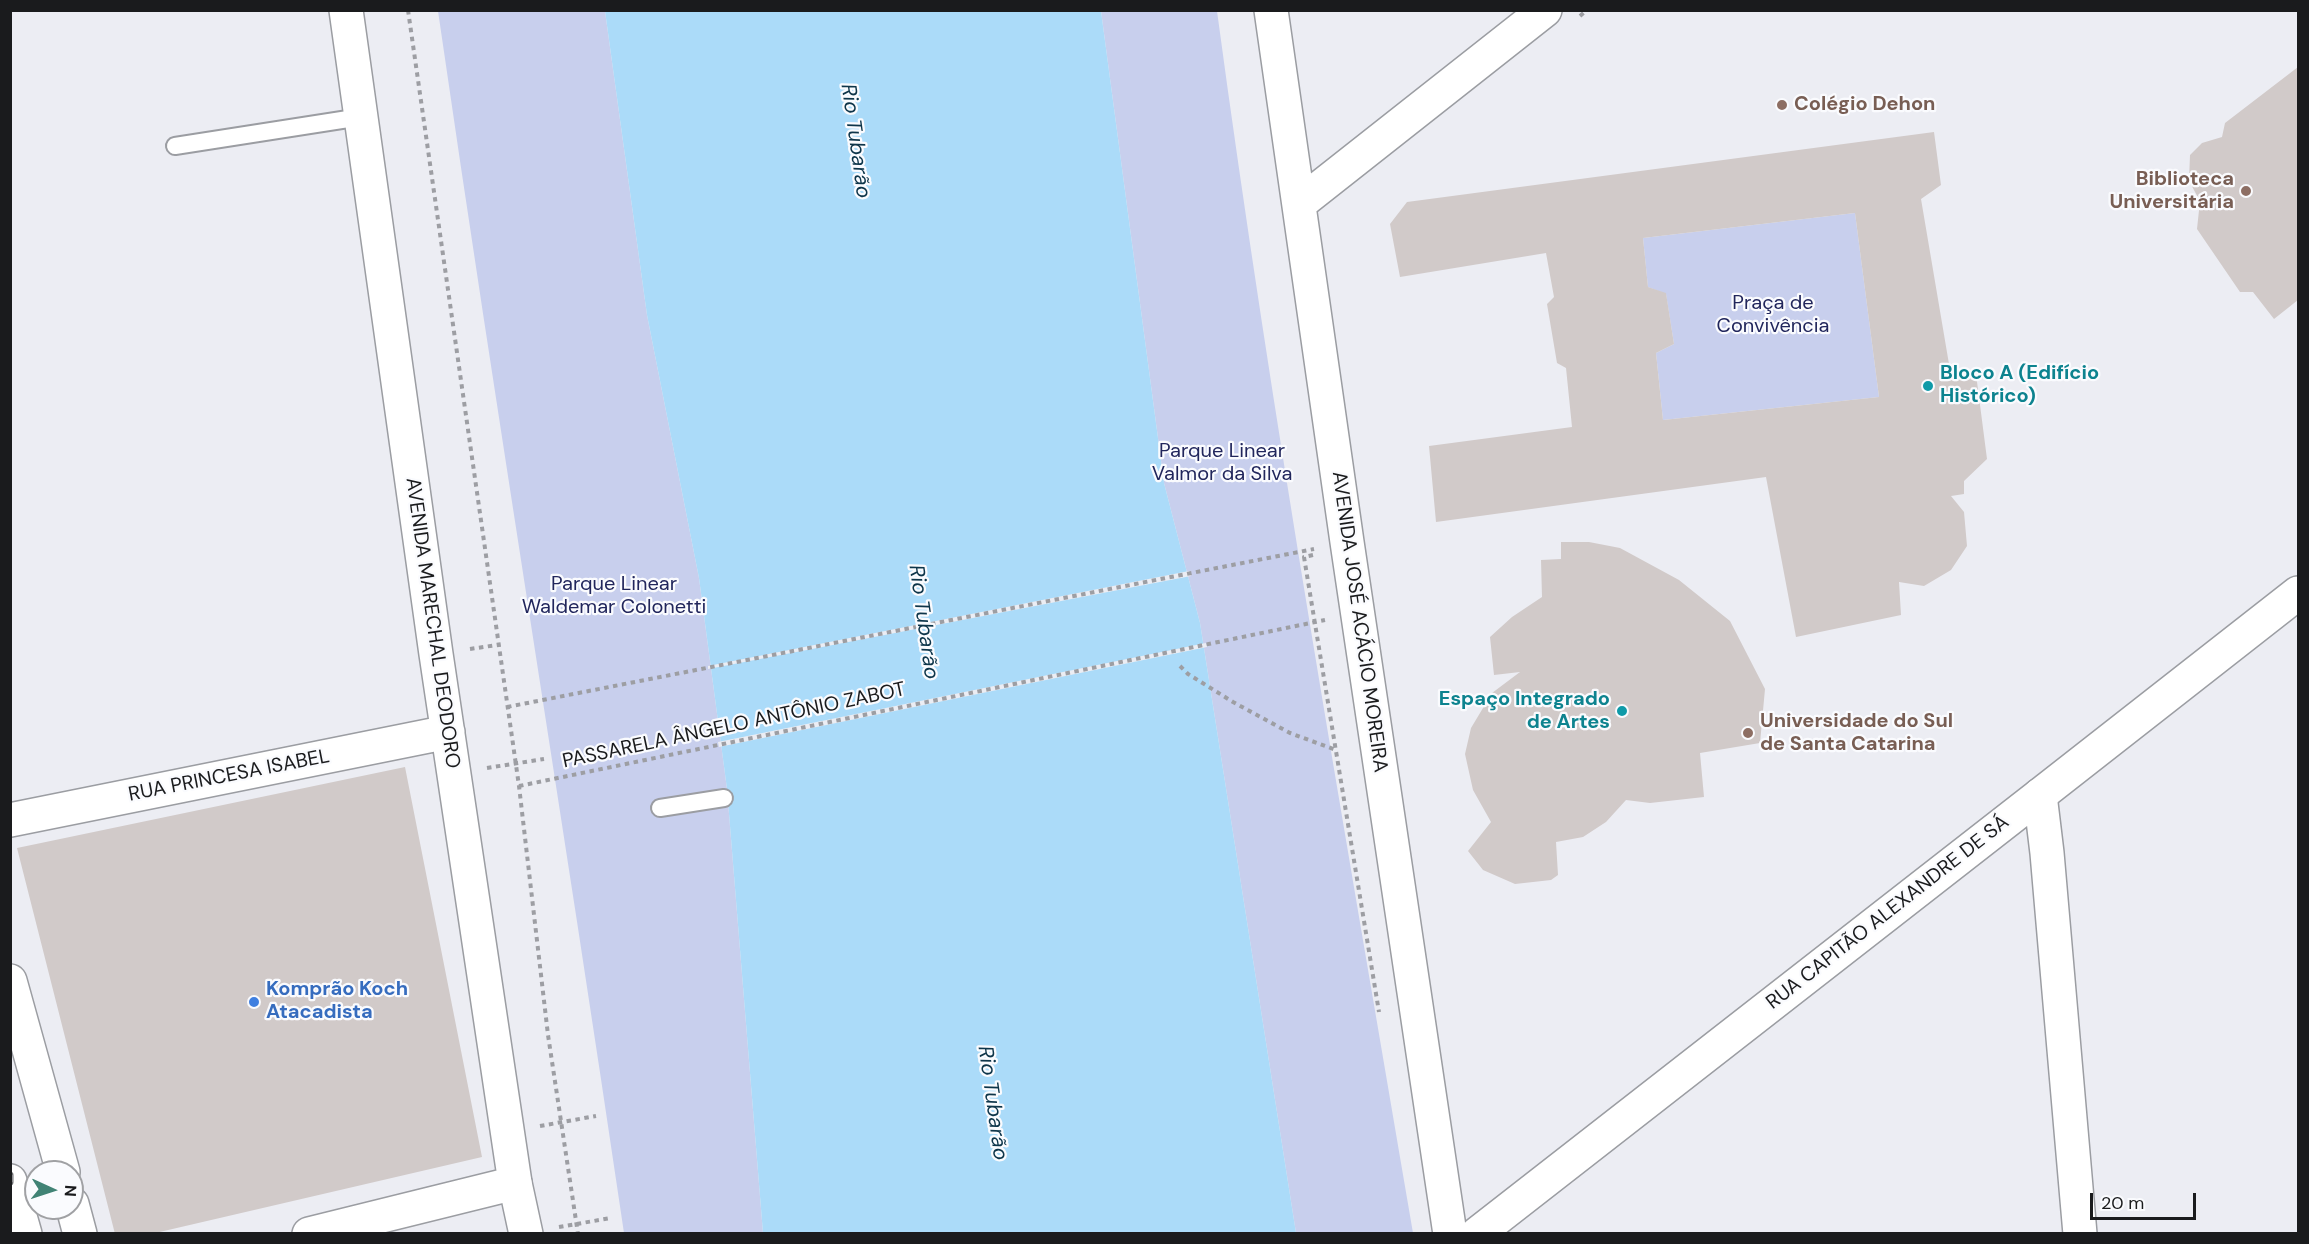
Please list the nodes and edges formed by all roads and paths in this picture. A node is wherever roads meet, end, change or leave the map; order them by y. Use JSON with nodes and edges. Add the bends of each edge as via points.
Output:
{"nodes":[{"id":1,"x":346,"y":10,"type":"edge"},
{"id":2,"x":408,"y":10,"type":"edge"},
{"id":3,"x":1271,"y":10,"type":"edge"},
{"id":4,"x":1545,"y":10,"type":"edge"},
{"id":5,"x":361,"y":117,"type":"junction"},
{"id":6,"x":175,"y":146,"type":"dead end"},
{"id":7,"x":1299,"y":204,"type":"junction"},
{"id":8,"x":2298,"y":593,"type":"edge"},
{"id":9,"x":1315,"y":622,"type":"junction"},
{"id":10,"x":1180,"y":666,"type":"dead end"},
{"id":11,"x":507,"y":707,"type":"junction"},
{"id":12,"x":448,"y":732,"type":"junction"},
{"id":13,"x":1337,"y":750,"type":"junction"},
{"id":14,"x":544,"y":759,"type":"dead end"},
{"id":15,"x":515,"y":763,"type":"junction"},
{"id":16,"x":454,"y":774,"type":"junction"},
{"id":17,"x":519,"y":786,"type":"junction"},
{"id":18,"x":2040,"y":795,"type":"junction"},
{"id":19,"x":724,"y":798,"type":"dead end"},
{"id":20,"x":660,"y":808,"type":"dead end"},
{"id":21,"x":10,"y":820,"type":"edge"},
{"id":22,"x":10,"y":981,"type":"edge"},
{"id":23,"x":1380,"y":1017,"type":"dead end"},
{"id":24,"x":596,"y":1116,"type":"dead end"},
{"id":25,"x":561,"y":1122,"type":"junction"},
{"id":26,"x":507,"y":1132,"type":"junction"},
{"id":27,"x":60,"y":1160,"type":"edge"},
{"id":28,"x":10,"y":1181,"type":"edge"},
{"id":29,"x":515,"y":1183,"type":"junction"},
{"id":30,"x":611,"y":1218,"type":"dead end"},
{"id":31,"x":576,"y":1224,"type":"junction"},
{"id":32,"x":25,"y":1233,"type":"edge"},
{"id":33,"x":309,"y":1233,"type":"edge"},
{"id":34,"x":526,"y":1233,"type":"edge"},
{"id":35,"x":578,"y":1233,"type":"edge"},
{"id":36,"x":1450,"y":1233,"type":"edge"},
{"id":37,"x":1477,"y":1233,"type":"edge"},
{"id":38,"x":2080,"y":1233,"type":"edge"}],
"edges":[{"from":1,"to":5,"type":"main road","name":"AVENIDA MARECHAL DEODORO"},
{"from":2,"to":11,"type":"path"},
{"from":3,"to":7,"type":"main road","name":"AVENIDA JOSÉ ACÁCIO MOREIRA"},
{"from":4,"to":7,"type":"main road"},
{"from":5,"to":6,"type":"lane"},
{"from":5,"to":12,"type":"main road","name":"AVENIDA MARECHAL DEODORO"},
{"from":7,"to":36,"type":"main road","name":"AVENIDA JOSÉ ACÁCIO MOREIRA"},
{"from":8,"to":18,"type":"main road","name":"RUA CAPITÃO ALEXANDRE DE SÁ"},
{"from":9,"to":11,"type":"path","via":[[1304,557],[1313,555],[1312,549]]},
{"from":9,"to":13,"type":"path"},
{"from":9,"to":17,"type":"path","name":"PASSARELA ÂNGELO ANTÔNIO ZABOT"},
{"from":10,"to":13,"type":"path","via":[[1233,702],[1290,732]]},
{"from":11,"to":15,"type":"path"},
{"from":12,"to":16,"type":"main road","name":"AVENIDA MARECHAL DEODORO"},
{"from":12,"to":21,"type":"main road","name":"RUA PRINCESA ISABEL"},
{"from":13,"to":23,"type":"path"},
{"from":14,"to":15,"type":"path"},
{"from":15,"to":16,"type":"path"},
{"from":15,"to":17,"type":"path"},
{"from":16,"to":26,"type":"main road","name":"AVENIDA MARECHAL DEODORO"},
{"from":17,"to":25,"type":"path"},
{"from":18,"to":37,"type":"main road","name":"RUA CAPITÃO ALEXANDRE DE SÁ"},
{"from":18,"to":38,"type":"main road"},
{"from":19,"to":20,"type":"lane"},
{"from":22,"to":27,"type":"main road"},
{"from":24,"to":25,"type":"path"},
{"from":25,"to":26,"type":"path"},
{"from":25,"to":31,"type":"path"},
{"from":26,"to":29,"type":"main road","name":"AVENIDA MARECHAL DEODORO"},
{"from":28,"to":32,"type":"main road"},
{"from":29,"to":33,"type":"main road"},
{"from":29,"to":34,"type":"main road","name":"AVENIDA MARECHAL DEODORO"},
{"from":30,"to":31,"type":"path"},
{"from":31,"to":34,"type":"path"},
{"from":31,"to":35,"type":"path"}]}
